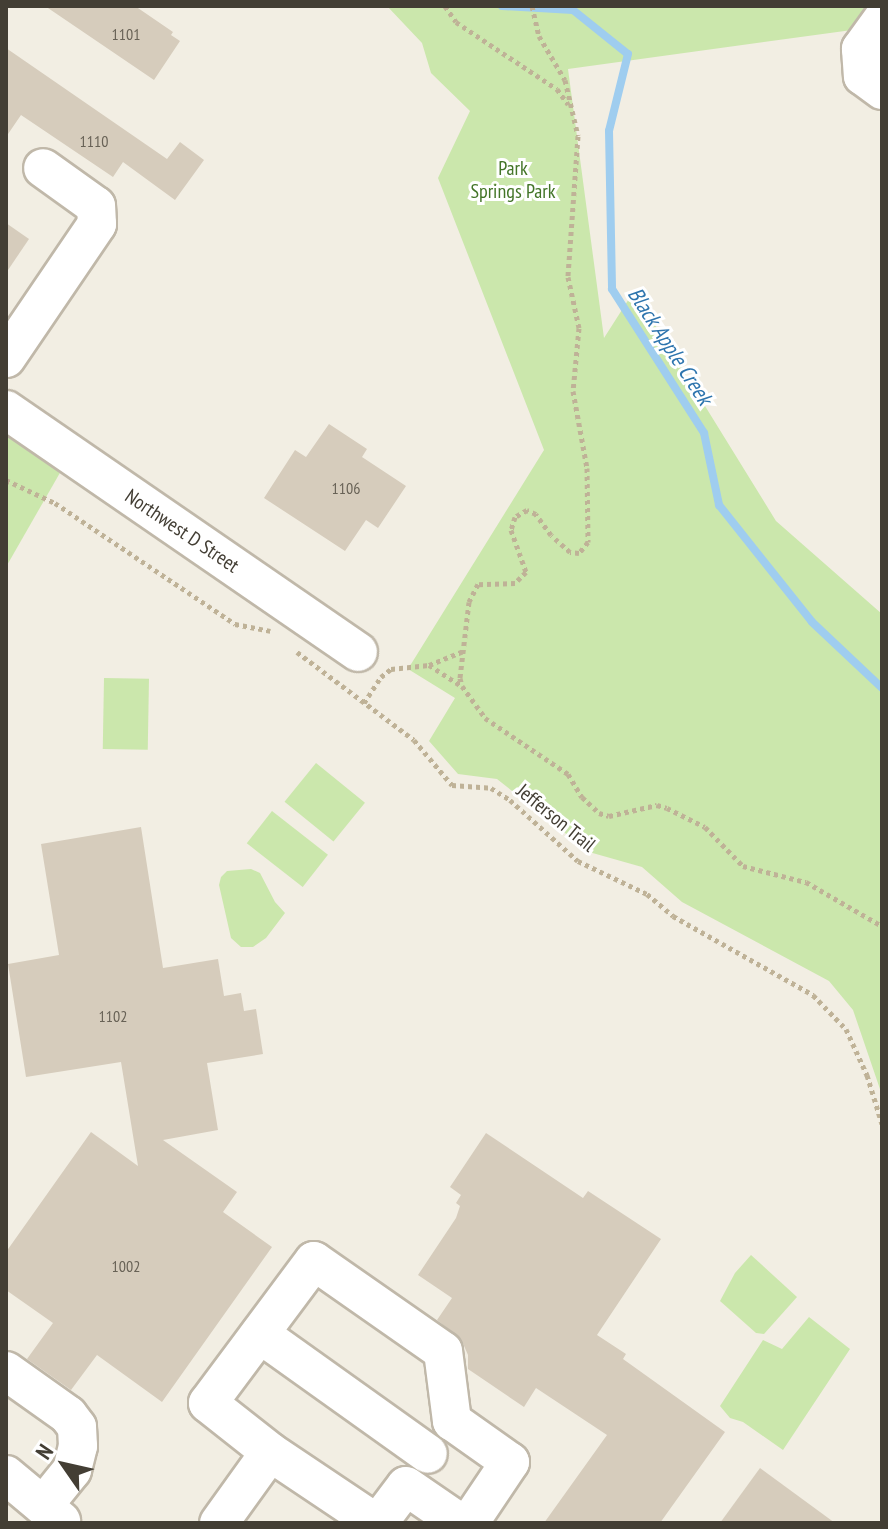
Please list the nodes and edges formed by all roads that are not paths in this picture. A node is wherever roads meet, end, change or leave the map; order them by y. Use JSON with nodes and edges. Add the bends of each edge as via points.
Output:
{"nodes":[{"id":1,"x":872,"y":34,"type":"edge"},
{"id":2,"x":882,"y":90,"type":"edge"},
{"id":3,"x":43,"y":168,"type":"dead end"},
{"id":4,"x":6,"y":358,"type":"edge"},
{"id":5,"x":6,"y":410,"type":"edge"},
{"id":6,"x":358,"y":652,"type":"dead end"},
{"id":7,"x":260,"y":1334,"type":"junction"},
{"id":8,"x":6,"y":1371,"type":"edge"},
{"id":9,"x":452,"y":1421,"type":"junction"},
{"id":10,"x":270,"y":1452,"type":"junction"},
{"id":11,"x":428,"y":1454,"type":"junction"},
{"id":12,"x":6,"y":1475,"type":"edge"},
{"id":13,"x":406,"y":1486,"type":"junction"},
{"id":14,"x":53,"y":1514,"type":"edge"},
{"id":15,"x":219,"y":1523,"type":"edge"},
{"id":16,"x":377,"y":1523,"type":"edge"},
{"id":17,"x":460,"y":1523,"type":"edge"},
{"id":18,"x":469,"y":1523,"type":"edge"}],
"edges":[{"from":1,"to":2,"type":"street","via":[[863,76]]},
{"from":3,"to":4,"type":"street","via":[[96,206],[97,224]]},
{"from":5,"to":6,"type":"street","name":"Northwest D Street"},
{"from":7,"to":9,"type":"street","via":[[314,1261],[443,1351]]},
{"from":7,"to":10,"type":"street","via":[[208,1403]]},
{"from":7,"to":11,"type":"street"},
{"from":8,"to":14,"type":"street","via":[[77,1427],[72,1470]]},
{"from":9,"to":11,"type":"street"},
{"from":9,"to":18,"type":"street","via":[[510,1462]]},
{"from":10,"to":15,"type":"street"},
{"from":10,"to":16,"type":"street"},
{"from":11,"to":13,"type":"street"},
{"from":12,"to":14,"type":"street"},
{"from":13,"to":16,"type":"street"},
{"from":13,"to":17,"type":"street"}]}
